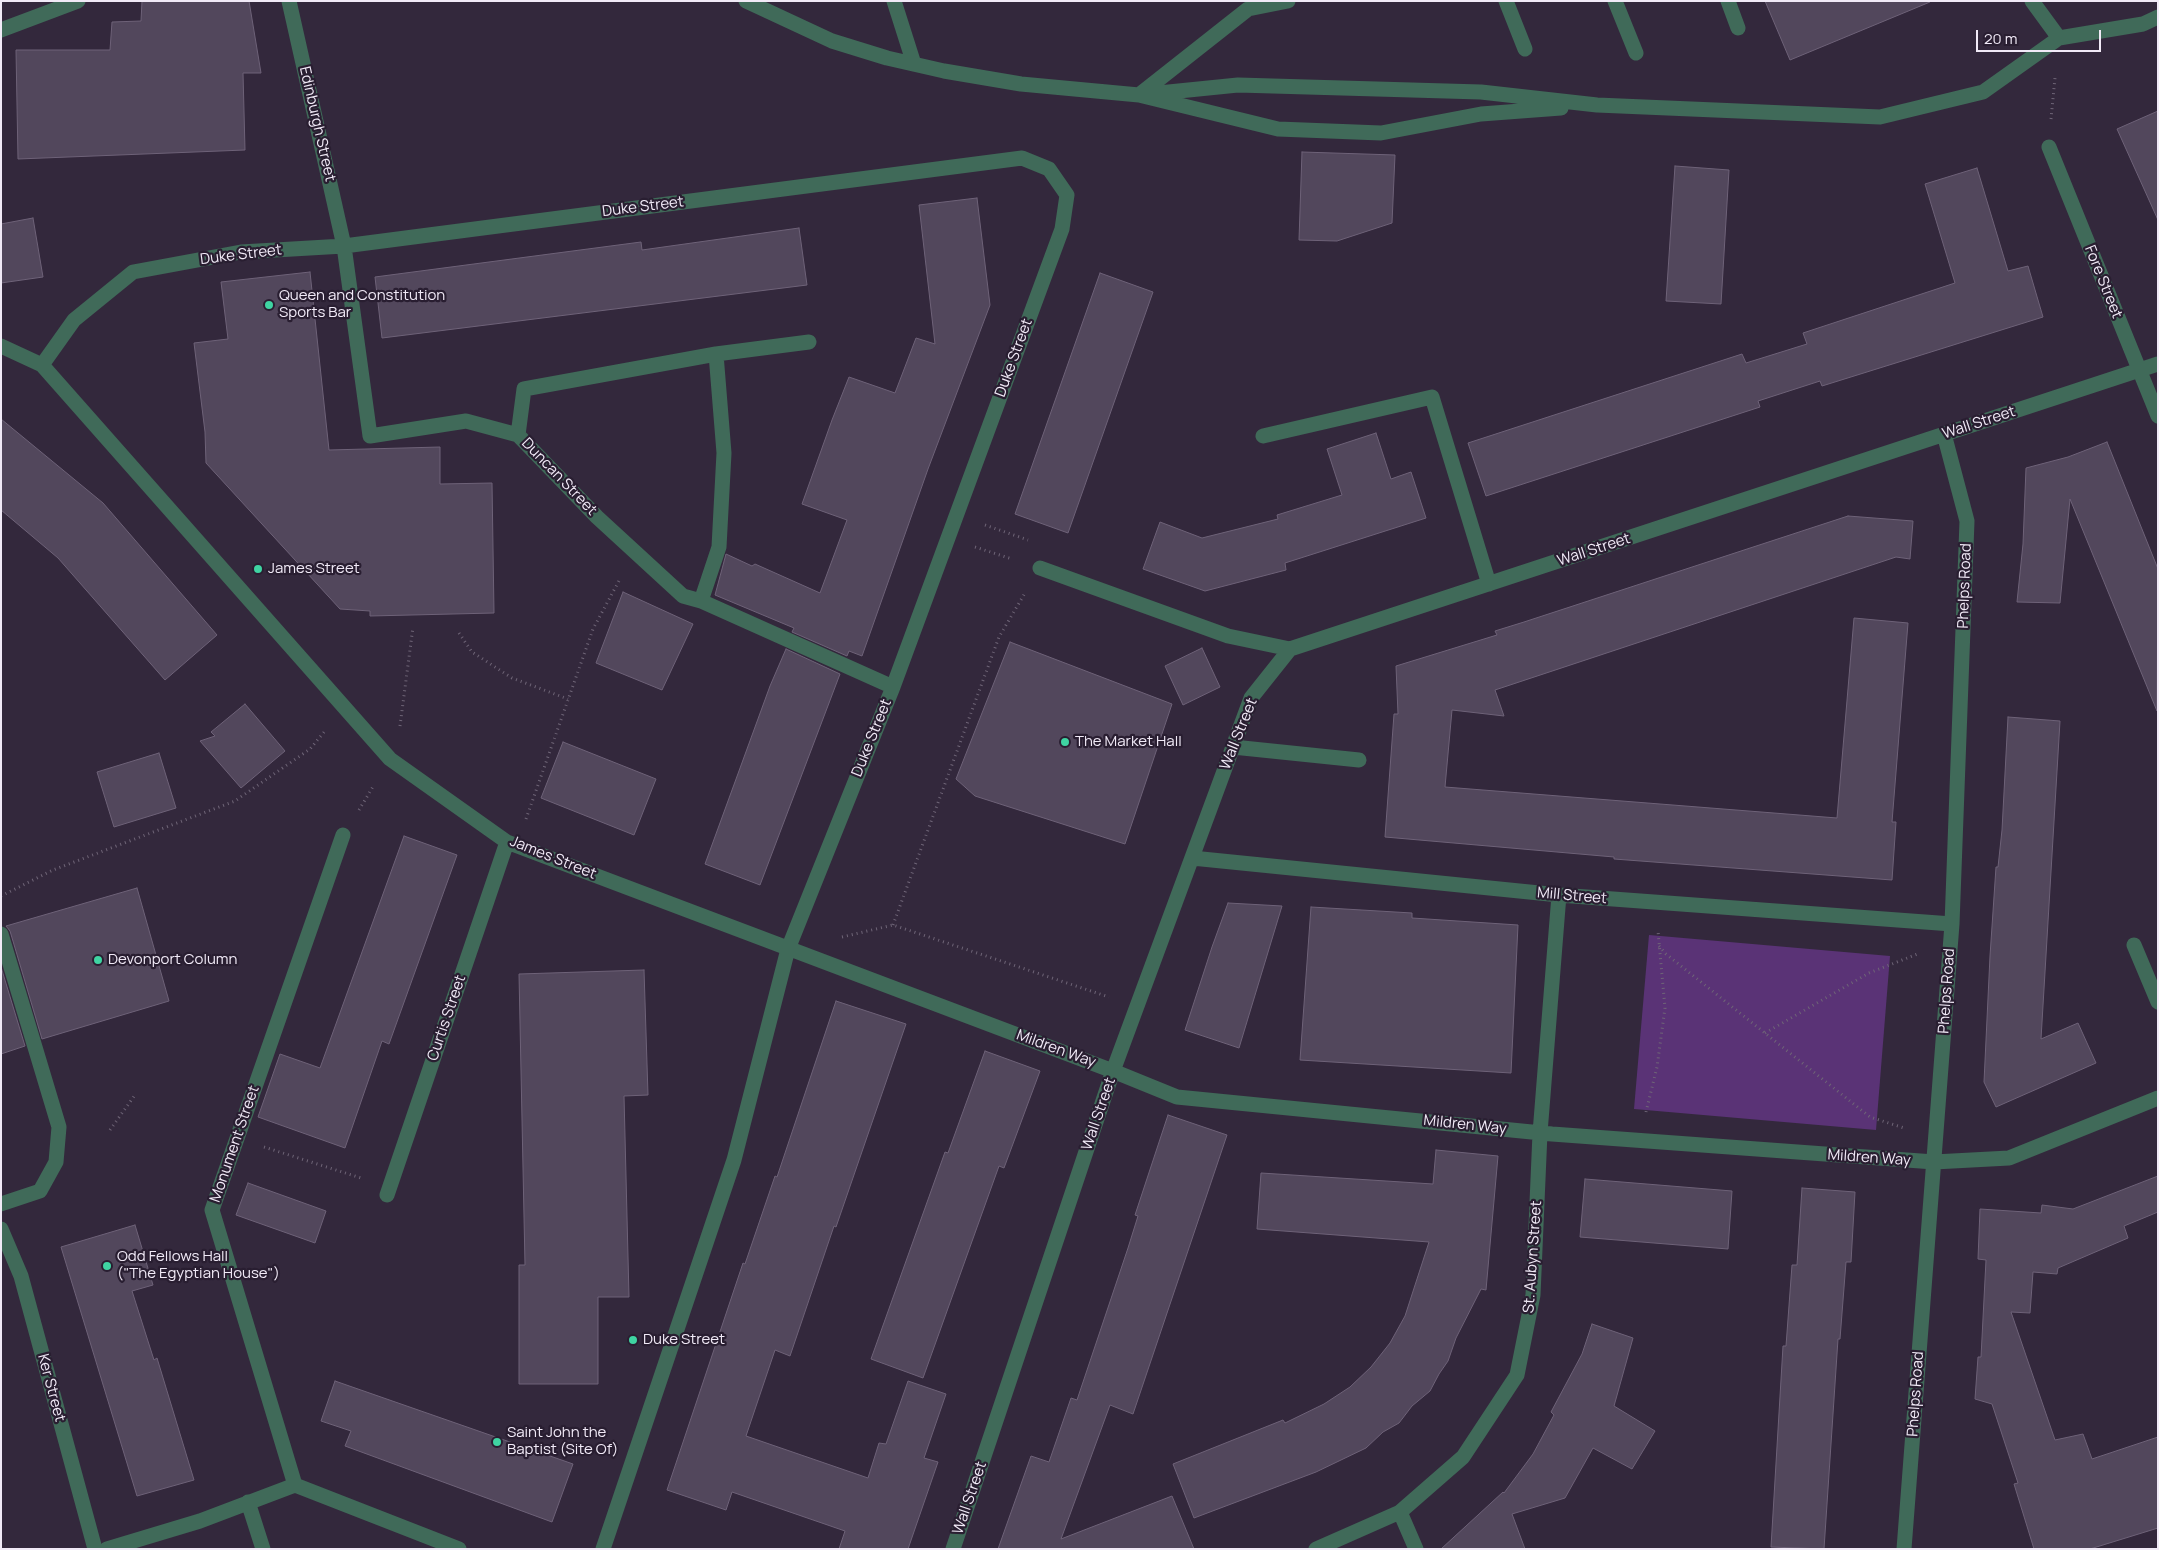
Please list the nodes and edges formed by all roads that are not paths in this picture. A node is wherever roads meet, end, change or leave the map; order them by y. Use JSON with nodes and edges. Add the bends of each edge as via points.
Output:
{"nodes":[{"id":1,"x":78,"y":1,"type":"edge"},
{"id":2,"x":289,"y":1,"type":"edge"},
{"id":3,"x":746,"y":1,"type":"edge"},
{"id":4,"x":894,"y":1,"type":"edge"},
{"id":5,"x":1288,"y":1,"type":"edge"},
{"id":6,"x":1506,"y":1,"type":"edge"},
{"id":7,"x":1615,"y":1,"type":"edge"},
{"id":8,"x":1728,"y":1,"type":"edge"},
{"id":9,"x":2032,"y":1,"type":"edge"},
{"id":10,"x":2158,"y":17,"type":"edge"},
{"id":11,"x":1738,"y":28,"type":"dead end"},
{"id":12,"x":1,"y":30,"type":"edge"},
{"id":13,"x":2058,"y":38,"type":"junction"},
{"id":14,"x":1525,"y":49,"type":"dead end"},
{"id":15,"x":1636,"y":53,"type":"dead end"},
{"id":16,"x":914,"y":64,"type":"junction"},
{"id":17,"x":1139,"y":95,"type":"junction"},
{"id":18,"x":1597,"y":105,"type":"junction"},
{"id":19,"x":2049,"y":148,"type":"road end"},
{"id":20,"x":344,"y":246,"type":"junction"},
{"id":21,"x":809,"y":342,"type":"dead end"},
{"id":22,"x":1,"y":346,"type":"edge"},
{"id":23,"x":716,"y":354,"type":"junction"},
{"id":24,"x":2158,"y":364,"type":"edge"},
{"id":25,"x":42,"y":365,"type":"junction"},
{"id":26,"x":2139,"y":370,"type":"junction"},
{"id":27,"x":2158,"y":416,"type":"edge"},
{"id":28,"x":1944,"y":434,"type":"junction"},
{"id":29,"x":518,"y":435,"type":"junction"},
{"id":30,"x":1263,"y":436,"type":"dead end"},
{"id":31,"x":1040,"y":568,"type":"road end"},
{"id":32,"x":1489,"y":584,"type":"junction"},
{"id":33,"x":701,"y":601,"type":"junction"},
{"id":34,"x":1290,"y":650,"type":"junction"},
{"id":35,"x":893,"y":687,"type":"junction"},
{"id":36,"x":1233,"y":747,"type":"junction"},
{"id":37,"x":1359,"y":760,"type":"dead end"},
{"id":38,"x":343,"y":835,"type":"road end"},
{"id":39,"x":512,"y":843,"type":"junction"},
{"id":40,"x":1192,"y":858,"type":"junction"},
{"id":41,"x":1559,"y":895,"type":"junction"},
{"id":42,"x":1952,"y":924,"type":"junction"},
{"id":43,"x":1,"y":934,"type":"edge"},
{"id":44,"x":2134,"y":945,"type":"dead end"},
{"id":45,"x":788,"y":949,"type":"junction"},
{"id":46,"x":2158,"y":1002,"type":"edge"},
{"id":47,"x":1114,"y":1071,"type":"junction"},
{"id":48,"x":2158,"y":1098,"type":"edge"},
{"id":49,"x":1540,"y":1133,"type":"junction"},
{"id":50,"x":1934,"y":1162,"type":"junction"},
{"id":51,"x":388,"y":1191,"type":"road end"},
{"id":52,"x":1,"y":1204,"type":"edge"},
{"id":53,"x":1,"y":1229,"type":"edge"},
{"id":54,"x":295,"y":1485,"type":"junction"},
{"id":55,"x":248,"y":1502,"type":"junction"},
{"id":56,"x":1400,"y":1512,"type":"junction"},
{"id":57,"x":95,"y":1549,"type":"edge"},
{"id":58,"x":107,"y":1549,"type":"edge"},
{"id":59,"x":262,"y":1549,"type":"edge"},
{"id":60,"x":459,"y":1549,"type":"edge"},
{"id":61,"x":603,"y":1549,"type":"edge"},
{"id":62,"x":953,"y":1549,"type":"edge"},
{"id":63,"x":1316,"y":1549,"type":"edge"},
{"id":64,"x":1416,"y":1549,"type":"edge"},
{"id":65,"x":1904,"y":1549,"type":"edge"}],
"edges":[{"from":1,"to":12,"type":"street"},
{"from":2,"to":20,"type":"street","name":"Edinburgh Street"},
{"from":3,"to":16,"type":"street","via":[[832,41]]},
{"from":4,"to":16,"type":"street"},
{"from":5,"to":17,"type":"street","via":[[1248,9]]},
{"from":6,"to":14,"type":"street"},
{"from":7,"to":15,"type":"street"},
{"from":8,"to":11,"type":"street"},
{"from":9,"to":13,"type":"street"},
{"from":10,"to":13,"type":"street","via":[[2143,24]]},
{"from":13,"to":18,"type":"street","via":[[1983,92],[1880,117]]},
{"from":16,"to":17,"type":"street","via":[[1021,84]]},
{"from":17,"to":18,"type":"street","via":[[1238,84],[1481,92]]},
{"from":17,"to":18,"type":"street","via":[[1278,129],[1381,133],[1481,114]]},
{"from":19,"to":26,"type":"street","name":"Fore Street"},
{"from":20,"to":25,"type":"street","name":"Duke Street","via":[[241,252],[133,272],[74,320]]},
{"from":20,"to":29,"type":"street","name":"Duncan Street","via":[[370,436],[466,421]]},
{"from":20,"to":35,"type":"street","name":"Duke Street","via":[[1022,158],[1049,169],[1067,195],[1062,228]]},
{"from":21,"to":23,"type":"street"},
{"from":22,"to":25,"type":"street","name":"James Street"},
{"from":23,"to":29,"type":"street","via":[[524,389]]},
{"from":23,"to":33,"type":"street","via":[[724,453],[719,547]]},
{"from":24,"to":26,"type":"street","name":"Wall Street"},
{"from":25,"to":39,"type":"street","name":"James Street","via":[[393,761]]},
{"from":26,"to":27,"type":"street","name":"Fore Street"},
{"from":26,"to":28,"type":"street","name":"Wall Street"},
{"from":28,"to":32,"type":"street","name":"Wall Street"},
{"from":28,"to":42,"type":"street","name":"Phelps Road","via":[[1967,521]]},
{"from":29,"to":33,"type":"street","name":"Duncan Street","via":[[597,517],[684,596]]},
{"from":30,"to":32,"type":"street","via":[[1432,397]]},
{"from":31,"to":34,"type":"street","via":[[1228,636]]},
{"from":32,"to":34,"type":"street","name":"Wall Street"},
{"from":33,"to":35,"type":"street","name":"Duncan Street"},
{"from":34,"to":36,"type":"street","name":"Wall Street","via":[[1251,698]]},
{"from":35,"to":45,"type":"street","name":"Duke Street"},
{"from":36,"to":37,"type":"street"},
{"from":36,"to":40,"type":"street","name":"Wall Street"},
{"from":38,"to":54,"type":"street","name":"Monument Street","via":[[212,1210]]},
{"from":39,"to":45,"type":"street","name":"James Street"},
{"from":39,"to":51,"type":"street","name":"Curtis Street"},
{"from":40,"to":41,"type":"street","name":"Mill Street"},
{"from":40,"to":47,"type":"street","name":"Wall Street"},
{"from":41,"to":42,"type":"street","name":"Mill Street"},
{"from":41,"to":49,"type":"street","name":"St. Aubyn Street"},
{"from":42,"to":50,"type":"street","name":"Phelps Road"},
{"from":43,"to":52,"type":"street","via":[[59,1127],[56,1162],[40,1191]]},
{"from":44,"to":46,"type":"street"},
{"from":45,"to":47,"type":"street","name":"Mildren Way"},
{"from":45,"to":61,"type":"street","name":"Duke Street","via":[[734,1160]]},
{"from":47,"to":49,"type":"street","name":"Mildren Way","via":[[1177,1097]]},
{"from":47,"to":62,"type":"street","name":"Wall Street"},
{"from":48,"to":50,"type":"street","name":"Mildren Way","via":[[2009,1158]]},
{"from":49,"to":50,"type":"street","name":"Mildren Way"},
{"from":49,"to":56,"type":"street","name":"St. Aubyn Street","via":[[1533,1295],[1517,1375],[1463,1457]]},
{"from":50,"to":65,"type":"street","name":"Phelps Road"},
{"from":53,"to":57,"type":"street","name":"Ker Street","via":[[21,1276]]},
{"from":54,"to":55,"type":"street"},
{"from":54,"to":60,"type":"street"},
{"from":55,"to":58,"type":"street","via":[[200,1521]]},
{"from":55,"to":59,"type":"street"},
{"from":56,"to":63,"type":"street","name":"St. Aubyn Street"},
{"from":56,"to":64,"type":"street"}]}
